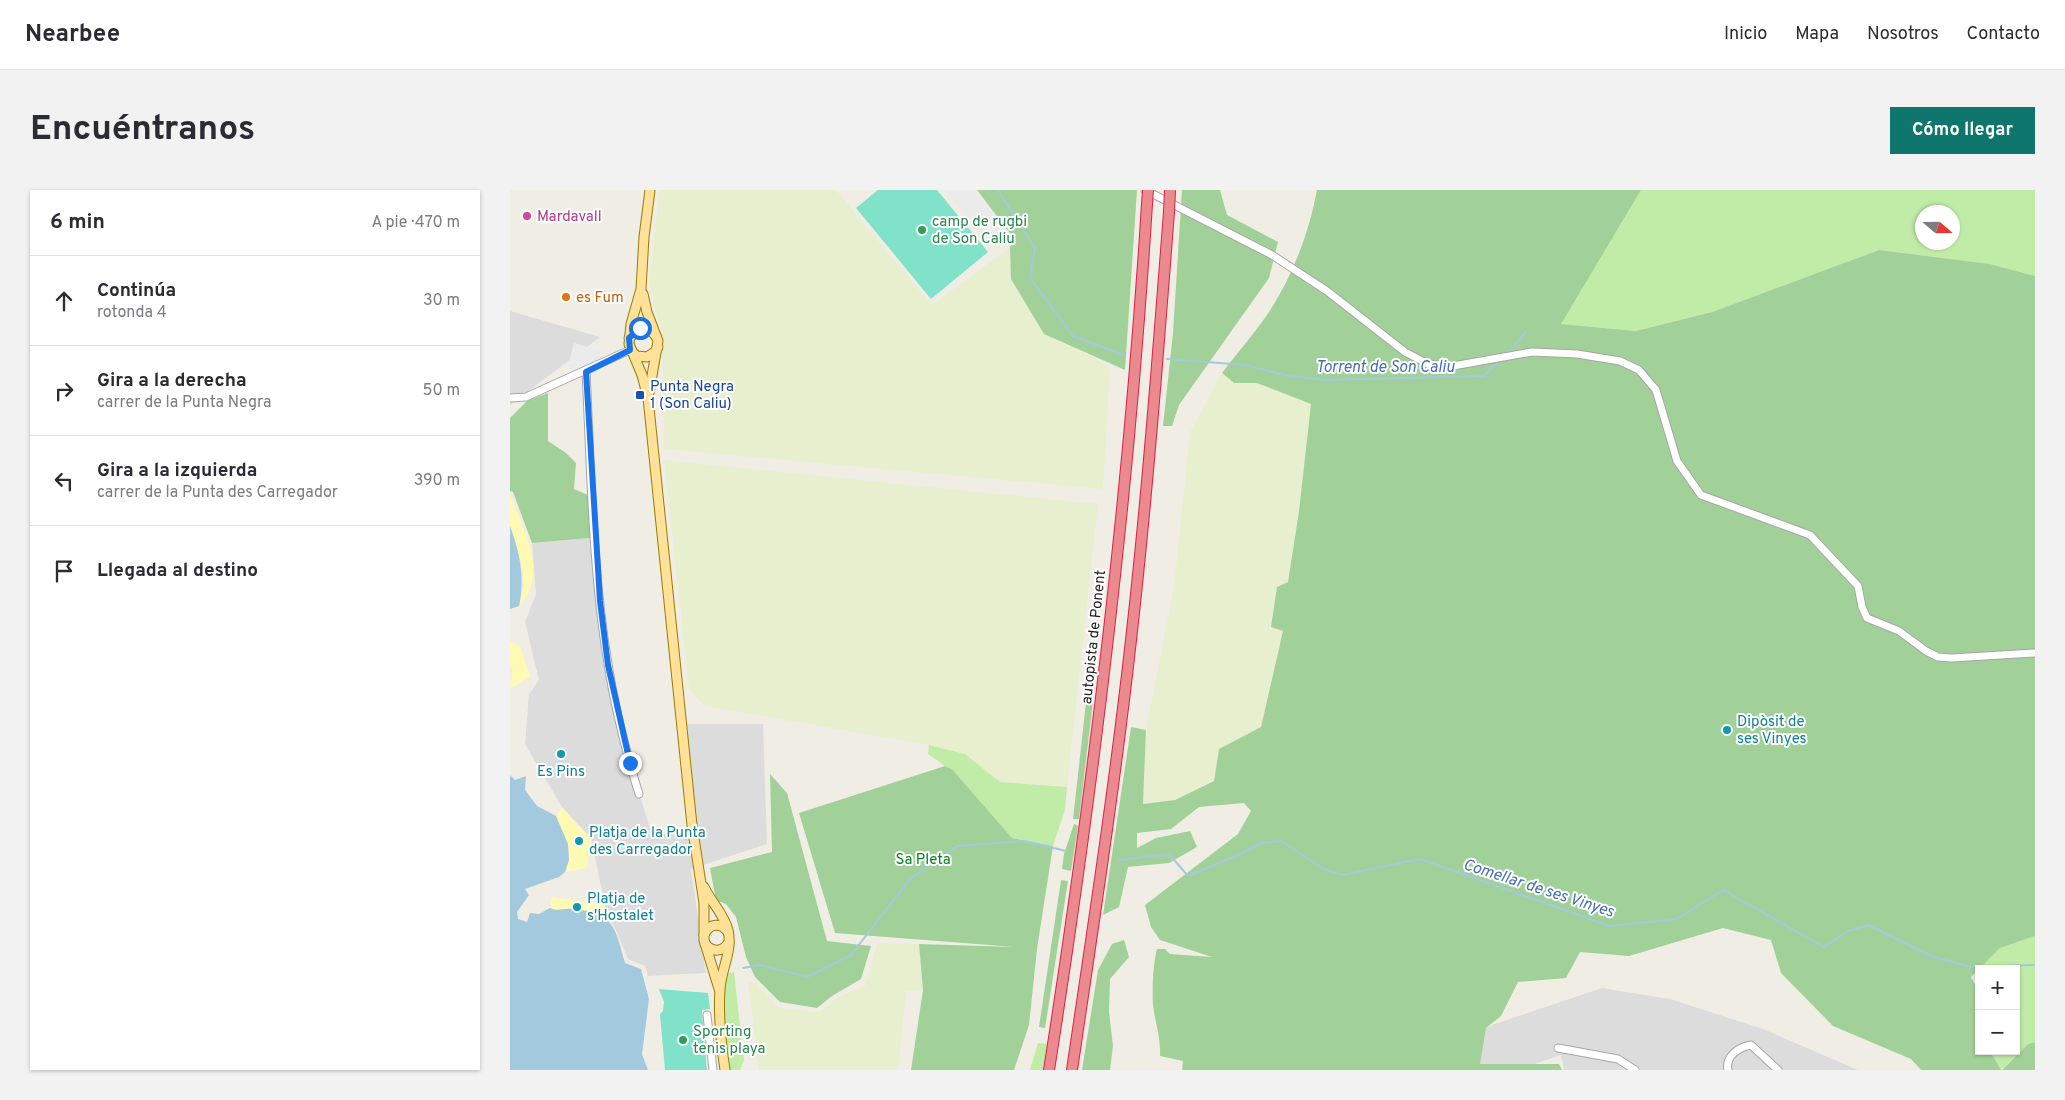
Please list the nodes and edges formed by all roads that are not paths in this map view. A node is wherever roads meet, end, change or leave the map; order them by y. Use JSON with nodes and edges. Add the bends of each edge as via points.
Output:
{"nodes":[{"id":1,"x":650,"y":190,"type":"edge"},
{"id":2,"x":1146,"y":190,"type":"edge"},
{"id":3,"x":1170,"y":190,"type":"edge"},
{"id":4,"x":642,"y":289,"type":"junction"},
{"id":5,"x":656,"y":336,"type":"junction"},
{"id":6,"x":629,"y":338,"type":"junction"},
{"id":7,"x":658,"y":347,"type":"junction"},
{"id":8,"x":631,"y":352,"type":"junction"},
{"id":9,"x":586,"y":372,"type":"junction"},
{"id":10,"x":510,"y":398,"type":"edge"},
{"id":11,"x":648,"y":398,"type":"junction"},
{"id":12,"x":2035,"y":653,"type":"edge"},
{"id":13,"x":639,"y":794,"type":"dead end"},
{"id":14,"x":700,"y":878,"type":"junction"},
{"id":15,"x":729,"y":938,"type":"junction"},
{"id":16,"x":705,"y":940,"type":"junction"},
{"id":17,"x":720,"y":988,"type":"junction"},
{"id":18,"x":707,"y":1015,"type":"dead end"},
{"id":19,"x":1558,"y":1048,"type":"dead end"},
{"id":20,"x":713,"y":1070,"type":"edge"},
{"id":21,"x":725,"y":1070,"type":"edge"},
{"id":22,"x":1049,"y":1070,"type":"edge"},
{"id":23,"x":1072,"y":1070,"type":"edge"},
{"id":24,"x":1635,"y":1070,"type":"edge"},
{"id":25,"x":1728,"y":1070,"type":"edge"},
{"id":26,"x":1778,"y":1070,"type":"edge"}],
"edges":[{"from":1,"to":4,"type":"main road"},
{"from":2,"to":12,"type":"street","via":[[1272,255],[1327,290],[1405,352],[1428,364],[1453,366],[1532,352],[1577,354],[1620,361],[1639,370],[1656,390],[1677,461],[1701,496],[1810,535],[1858,586],[1866,618],[1898,630],[1938,657]]},
{"from":2,"to":22,"type":"highway","name":"autopista de Ponent","bridge":true,"via":[[1128,446],[1110,623]]},
{"from":3,"to":23,"type":"highway","bridge":true,"via":[[1131,640]]},
{"from":4,"to":5,"type":"main road","via":[[646,312]]},
{"from":4,"to":6,"type":"main road"},
{"from":5,"to":6,"type":"main road","via":[[650,330],[640,328]]},
{"from":5,"to":7,"type":"main road"},
{"from":6,"to":8,"type":"main road"},
{"from":7,"to":8,"type":"main road","via":[[647,357]]},
{"from":7,"to":11,"type":"main road"},
{"from":8,"to":9,"type":"street"},
{"from":8,"to":11,"type":"main road"},
{"from":9,"to":10,"type":"street","via":[[526,397]]},
{"from":9,"to":13,"type":"street","via":[[592,496],[608,665]]},
{"from":11,"to":14,"type":"main road","via":[[687,782]]},
{"from":14,"to":15,"type":"main road","via":[[726,922]]},
{"from":14,"to":16,"type":"main road"},
{"from":15,"to":16,"type":"main road","via":[[718,950],[713,950]]},
{"from":15,"to":16,"type":"main road","via":[[724,927],[716,925],[708,928]]},
{"from":15,"to":17,"type":"main road","via":[[730,948]]},
{"from":16,"to":17,"type":"main road"},
{"from":17,"to":21,"type":"main road"},
{"from":18,"to":20,"type":"street"},
{"from":19,"to":24,"type":"street","via":[[1618,1059]]},
{"from":25,"to":26,"type":"street","via":[[1733,1054],[1742,1046],[1751,1045]]}]}
